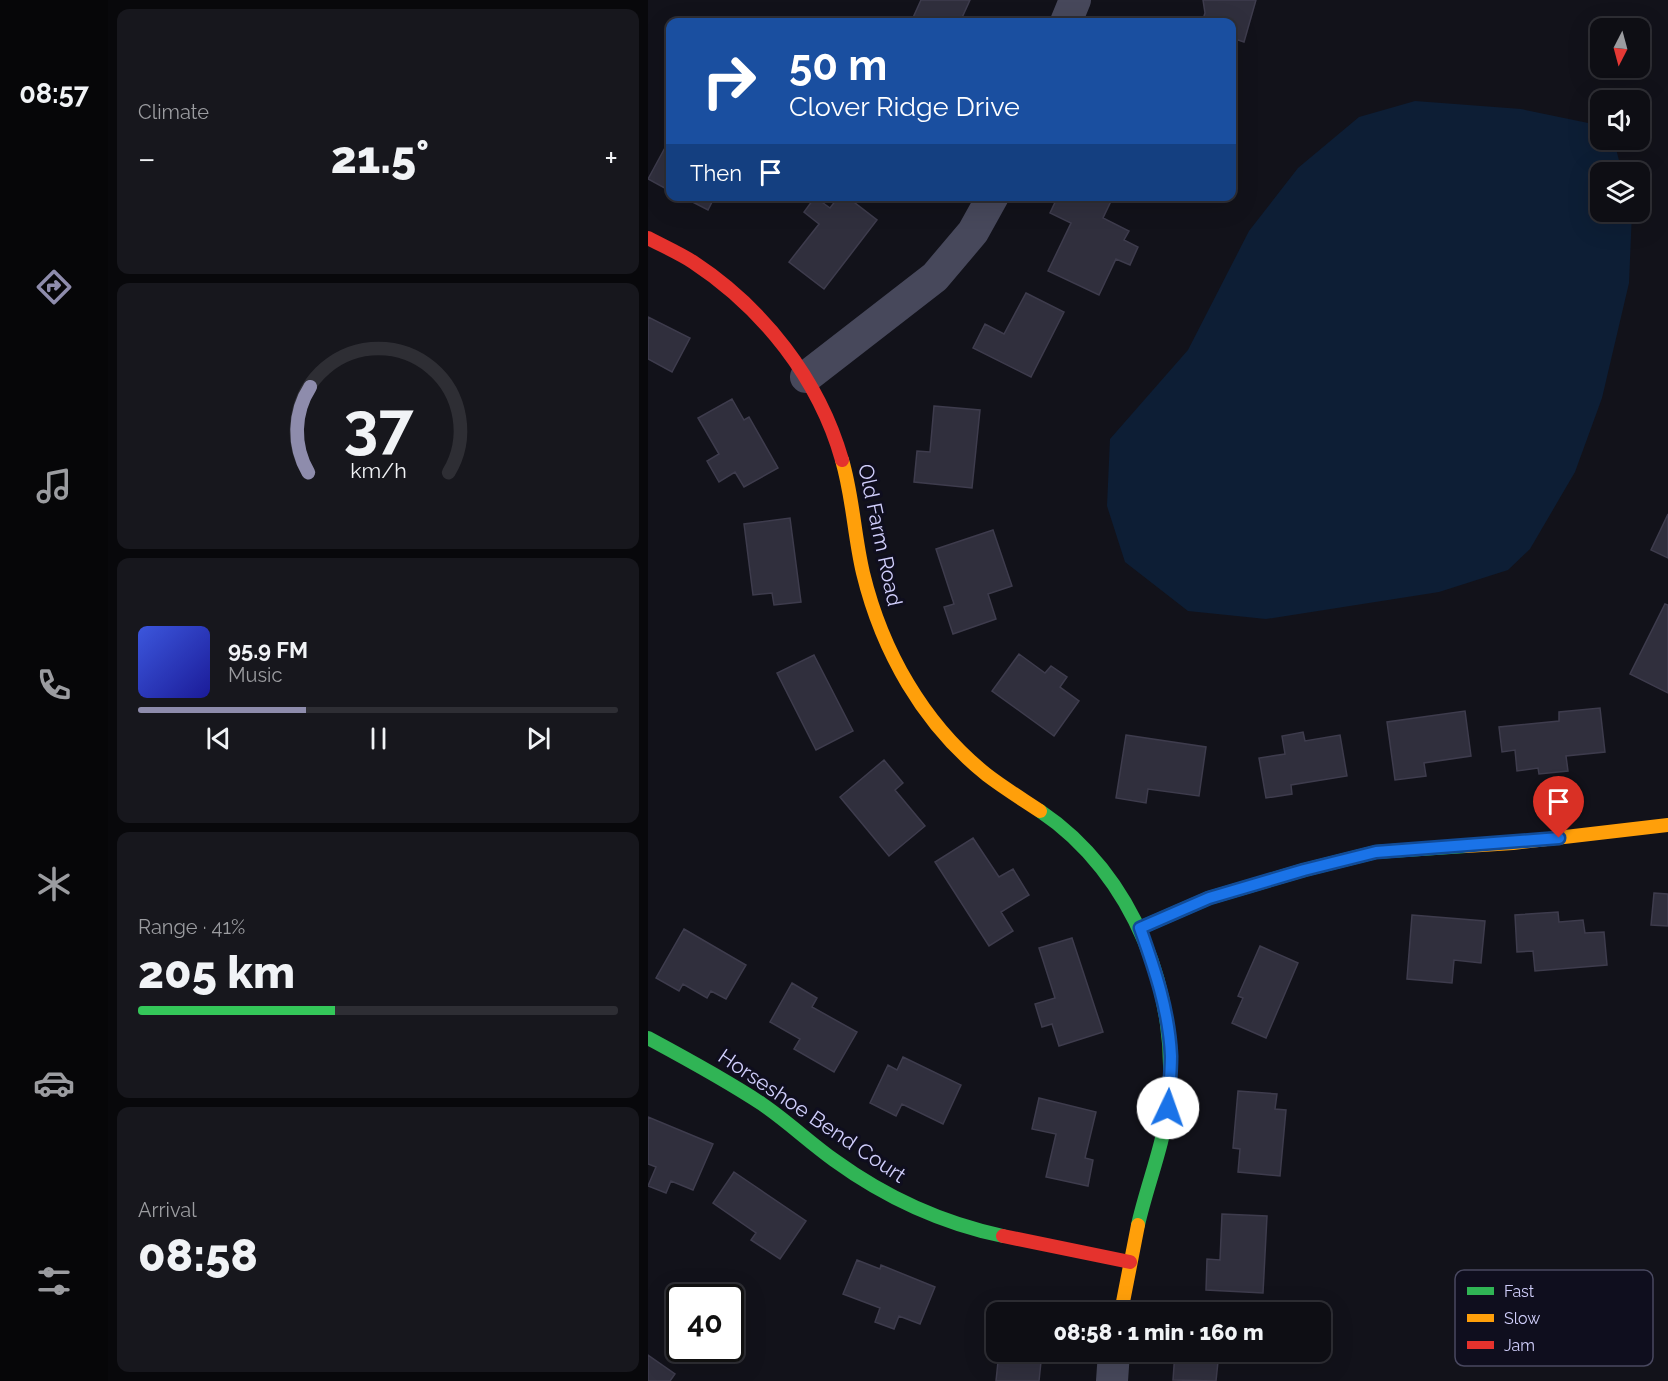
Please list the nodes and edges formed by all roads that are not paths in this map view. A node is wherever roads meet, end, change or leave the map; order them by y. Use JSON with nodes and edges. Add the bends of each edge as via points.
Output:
{"nodes":[{"id":1,"x":1075,"y":0,"type":"edge"},
{"id":2,"x":1068,"y":18,"type":"edge"},
{"id":3,"x":990,"y":201,"type":"edge"},
{"id":4,"x":648,"y":238,"type":"edge"},
{"id":5,"x":806,"y":377,"type":"junction"},
{"id":6,"x":1668,"y":825,"type":"edge"},
{"id":7,"x":1140,"y":928,"type":"junction"},
{"id":8,"x":648,"y":1038,"type":"edge"},
{"id":9,"x":1130,"y":1262,"type":"junction"},
{"id":10,"x":1123,"y":1302,"type":"edge"},
{"id":11,"x":1113,"y":1362,"type":"edge"},
{"id":12,"x":1112,"y":1381,"type":"edge"}],
"edges":[{"from":1,"to":2,"type":"street"},
{"from":3,"to":5,"type":"street","via":[[973,232],[935,277]]},
{"from":4,"to":5,"type":"street","name":"Old Farm Road","via":[[692,262],[746,304],[768,326]]},
{"from":5,"to":7,"type":"street","name":"Old Farm Road","via":[[838,442],[871,604],[902,675],[939,728],[976,767],[1045,815],[1089,854]]},
{"from":6,"to":7,"type":"street","via":[[1513,843],[1376,852],[1209,898]]},
{"from":7,"to":9,"type":"street","name":"Old Farm Road","via":[[1163,996],[1171,1056],[1168,1108]]},
{"from":8,"to":9,"type":"street","name":"Horseshoe Bend Court","via":[[763,1105],[879,1190],[929,1214],[985,1232]]},
{"from":9,"to":10,"type":"street","name":"Old Farm Road"},
{"from":11,"to":12,"type":"street"}]}
